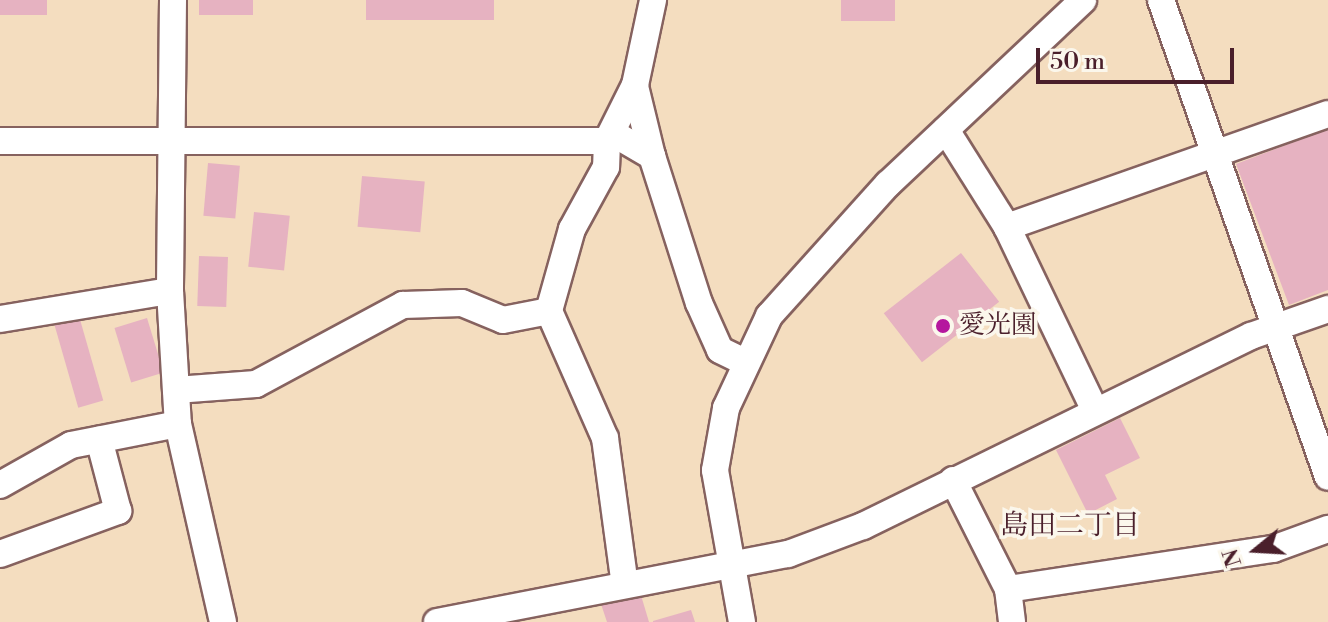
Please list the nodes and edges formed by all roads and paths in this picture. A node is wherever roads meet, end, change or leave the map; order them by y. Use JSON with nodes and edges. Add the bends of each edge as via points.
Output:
{"nodes":[{"id":1,"x":173,"y":0,"type":"edge"},
{"id":2,"x":653,"y":0,"type":"edge"},
{"id":3,"x":1083,"y":0,"type":"edge"},
{"id":4,"x":1161,"y":0,"type":"edge"},
{"id":5,"x":635,"y":85,"type":"junction"},
{"id":6,"x":1328,"y":114,"type":"edge"},
{"id":7,"x":946,"y":130,"type":"junction"},
{"id":8,"x":611,"y":138,"type":"junction"},
{"id":9,"x":0,"y":141,"type":"edge"},
{"id":10,"x":172,"y":141,"type":"junction"},
{"id":11,"x":1218,"y":154,"type":"junction"},
{"id":12,"x":652,"y":156,"type":"junction"},
{"id":13,"x":1007,"y":227,"type":"junction"},
{"id":14,"x":170,"y":291,"type":"junction"},
{"id":15,"x":1328,"y":309,"type":"edge"},
{"id":16,"x":549,"y":311,"type":"junction"},
{"id":17,"x":0,"y":319,"type":"edge"},
{"id":18,"x":1280,"y":325,"type":"junction"},
{"id":19,"x":745,"y":362,"type":"junction"},
{"id":20,"x":176,"y":390,"type":"junction"},
{"id":21,"x":1095,"y":411,"type":"junction"},
{"id":22,"x":178,"y":424,"type":"junction"},
{"id":23,"x":99,"y":439,"type":"junction"},
{"id":24,"x":1328,"y":477,"type":"edge"},
{"id":25,"x":953,"y":480,"type":"junction"},
{"id":26,"x":0,"y":485,"type":"edge"},
{"id":27,"x":1328,"y":529,"type":"edge"},
{"id":28,"x":0,"y":554,"type":"edge"},
{"id":29,"x":729,"y":566,"type":"junction"},
{"id":30,"x":625,"y":585,"type":"junction"},
{"id":31,"x":1008,"y":589,"type":"junction"},
{"id":32,"x":507,"y":616,"type":"edge"},
{"id":33,"x":223,"y":622,"type":"edge"},
{"id":34,"x":437,"y":622,"type":"edge"},
{"id":35,"x":742,"y":622,"type":"edge"},
{"id":36,"x":1012,"y":622,"type":"edge"}],
"edges":[{"from":1,"to":10,"type":"street"},
{"from":2,"to":5,"type":"street"},
{"from":3,"to":7,"type":"street"},
{"from":4,"to":11,"type":"street"},
{"from":5,"to":8,"type":"street"},
{"from":5,"to":12,"type":"street"},
{"from":6,"to":11,"type":"street"},
{"from":7,"to":13,"type":"street"},
{"from":7,"to":19,"type":"street","via":[[791,286]]},
{"from":8,"to":10,"type":"street"},
{"from":8,"to":12,"type":"street"},
{"from":8,"to":16,"type":"street","via":[[606,167],[572,229]]},
{"from":9,"to":10,"type":"street"},
{"from":10,"to":14,"type":"street"},
{"from":11,"to":13,"type":"street"},
{"from":11,"to":18,"type":"street"},
{"from":12,"to":19,"type":"street","via":[[699,303],[720,350]]},
{"from":13,"to":21,"type":"street"},
{"from":14,"to":17,"type":"street"},
{"from":14,"to":20,"type":"street"},
{"from":15,"to":18,"type":"street"},
{"from":16,"to":20,"type":"street","via":[[503,320],[462,303],[403,305],[256,384]]},
{"from":16,"to":30,"type":"street","via":[[605,438]]},
{"from":18,"to":21,"type":"street"},
{"from":18,"to":24,"type":"street"},
{"from":19,"to":29,"type":"street","via":[[726,408],[715,470]]},
{"from":20,"to":22,"type":"street"},
{"from":21,"to":25,"type":"street"},
{"from":22,"to":23,"type":"street"},
{"from":22,"to":33,"type":"street"},
{"from":23,"to":26,"type":"street","via":[[71,445]]},
{"from":23,"to":28,"type":"street","via":[[118,511]]},
{"from":25,"to":29,"type":"street","via":[[848,532]]},
{"from":25,"to":31,"type":"street"},
{"from":27,"to":31,"type":"street","via":[[1273,549]]},
{"from":29,"to":30,"type":"street"},
{"from":29,"to":35,"type":"street"},
{"from":30,"to":32,"type":"street"},
{"from":31,"to":36,"type":"street"},
{"from":32,"to":34,"type":"street"}]}
